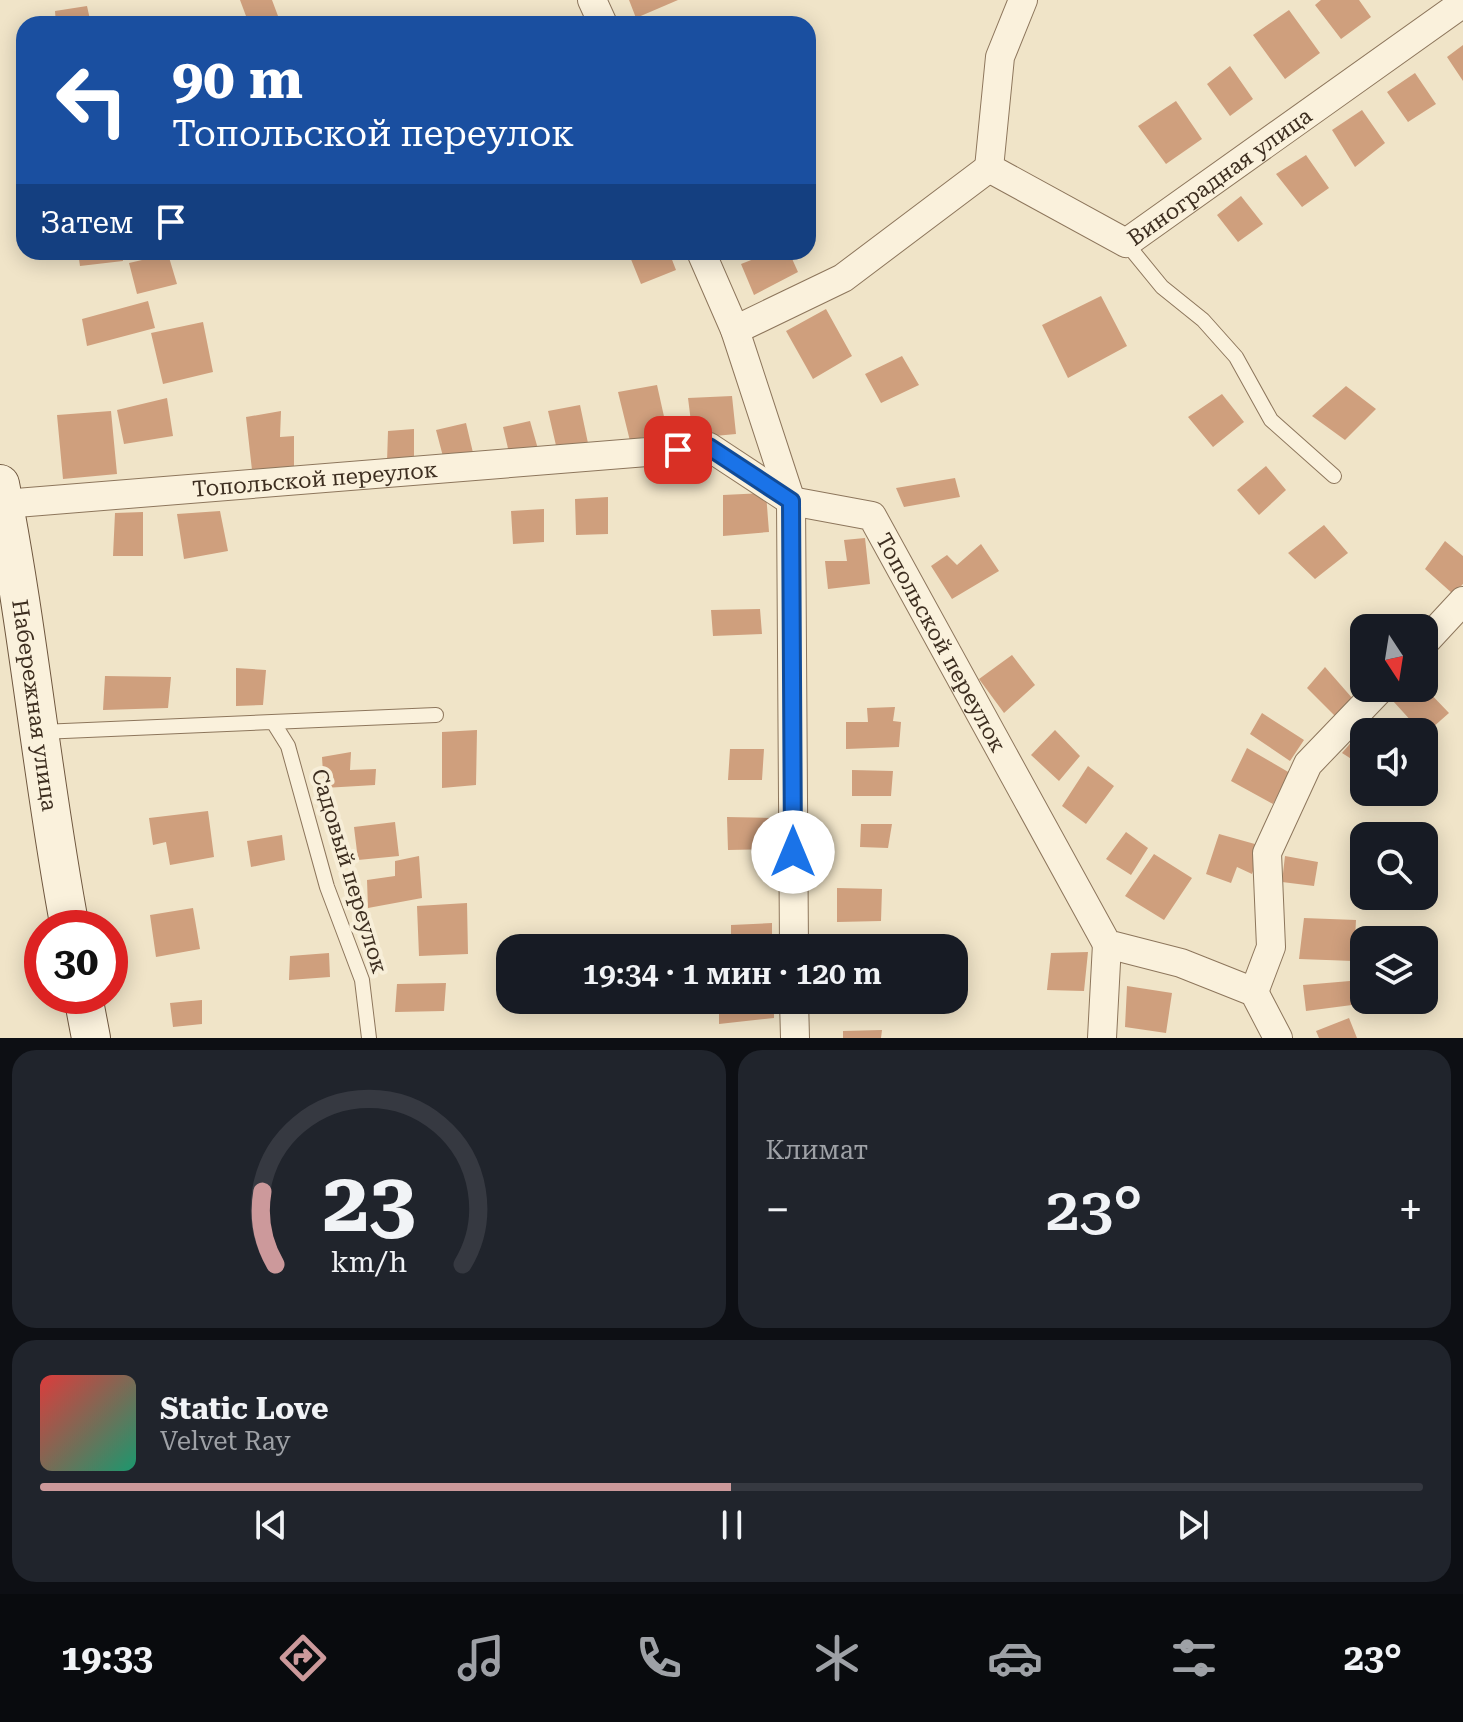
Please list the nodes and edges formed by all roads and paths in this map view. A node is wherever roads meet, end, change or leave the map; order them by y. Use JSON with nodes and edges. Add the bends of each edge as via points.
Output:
{"nodes":[{"id":1,"x":1023,"y":0,"type":"edge"},
{"id":2,"x":1463,"y":3,"type":"edge"},
{"id":3,"x":989,"y":168,"type":"junction"},
{"id":4,"x":1126,"y":243,"type":"junction"},
{"id":5,"x":704,"y":260,"type":"edge"},
{"id":6,"x":735,"y":330,"type":"junction"},
{"id":7,"x":1334,"y":476,"type":"dead end"},
{"id":8,"x":2,"y":494,"type":"edge"},
{"id":9,"x":791,"y":501,"type":"junction"},
{"id":10,"x":1463,"y":601,"type":"edge"},
{"id":11,"x":1438,"y":628,"type":"edge"},
{"id":12,"x":1368,"y":702,"type":"edge"},
{"id":13,"x":436,"y":715,"type":"dead end"},
{"id":14,"x":273,"y":722,"type":"junction"},
{"id":15,"x":39,"y":732,"type":"junction"},
{"id":16,"x":67,"y":910,"type":"edge"},
{"id":17,"x":794,"y":934,"type":"edge"},
{"id":18,"x":1107,"y":944,"type":"junction"},
{"id":19,"x":1254,"y":992,"type":"junction"},
{"id":20,"x":86,"y":1014,"type":"edge"},
{"id":21,"x":794,"y":1014,"type":"edge"},
{"id":22,"x":91,"y":1038,"type":"edge"},
{"id":23,"x":369,"y":1038,"type":"edge"},
{"id":24,"x":795,"y":1038,"type":"edge"},
{"id":25,"x":1102,"y":1038,"type":"edge"},
{"id":26,"x":1278,"y":1038,"type":"edge"}],
"edges":[{"from":1,"to":3,"type":"street","via":[[1000,57]]},
{"from":2,"to":4,"type":"street","name":"Виноградная улица"},
{"from":3,"to":4,"type":"street","name":"Виноградная улица"},
{"from":3,"to":6,"type":"street","via":[[843,278]]},
{"from":4,"to":7,"type":"lane","via":[[1162,287],[1203,320],[1236,357],[1271,420]]},
{"from":5,"to":6,"type":"street"},
{"from":6,"to":9,"type":"street"},
{"from":8,"to":9,"type":"street","name":"Топольской переулок","via":[[709,447]]},
{"from":8,"to":15,"type":"main road","name":"Набережная улица"},
{"from":9,"to":17,"type":"street"},
{"from":9,"to":18,"type":"street","name":"Топольской переулок","via":[[872,516]]},
{"from":10,"to":11,"type":"street"},
{"from":12,"to":19,"type":"street","via":[[1308,764],[1267,853],[1271,947]]},
{"from":13,"to":14,"type":"lane"},
{"from":14,"to":15,"type":"lane"},
{"from":14,"to":23,"type":"lane","name":"Садовый переулок","via":[[288,746],[327,887],[362,980]]},
{"from":15,"to":16,"type":"main road","name":"Набережная улица"},
{"from":18,"to":19,"type":"street","via":[[1181,963]]},
{"from":18,"to":25,"type":"street"},
{"from":19,"to":26,"type":"street"},
{"from":20,"to":22,"type":"main road"},
{"from":21,"to":24,"type":"street"}]}
